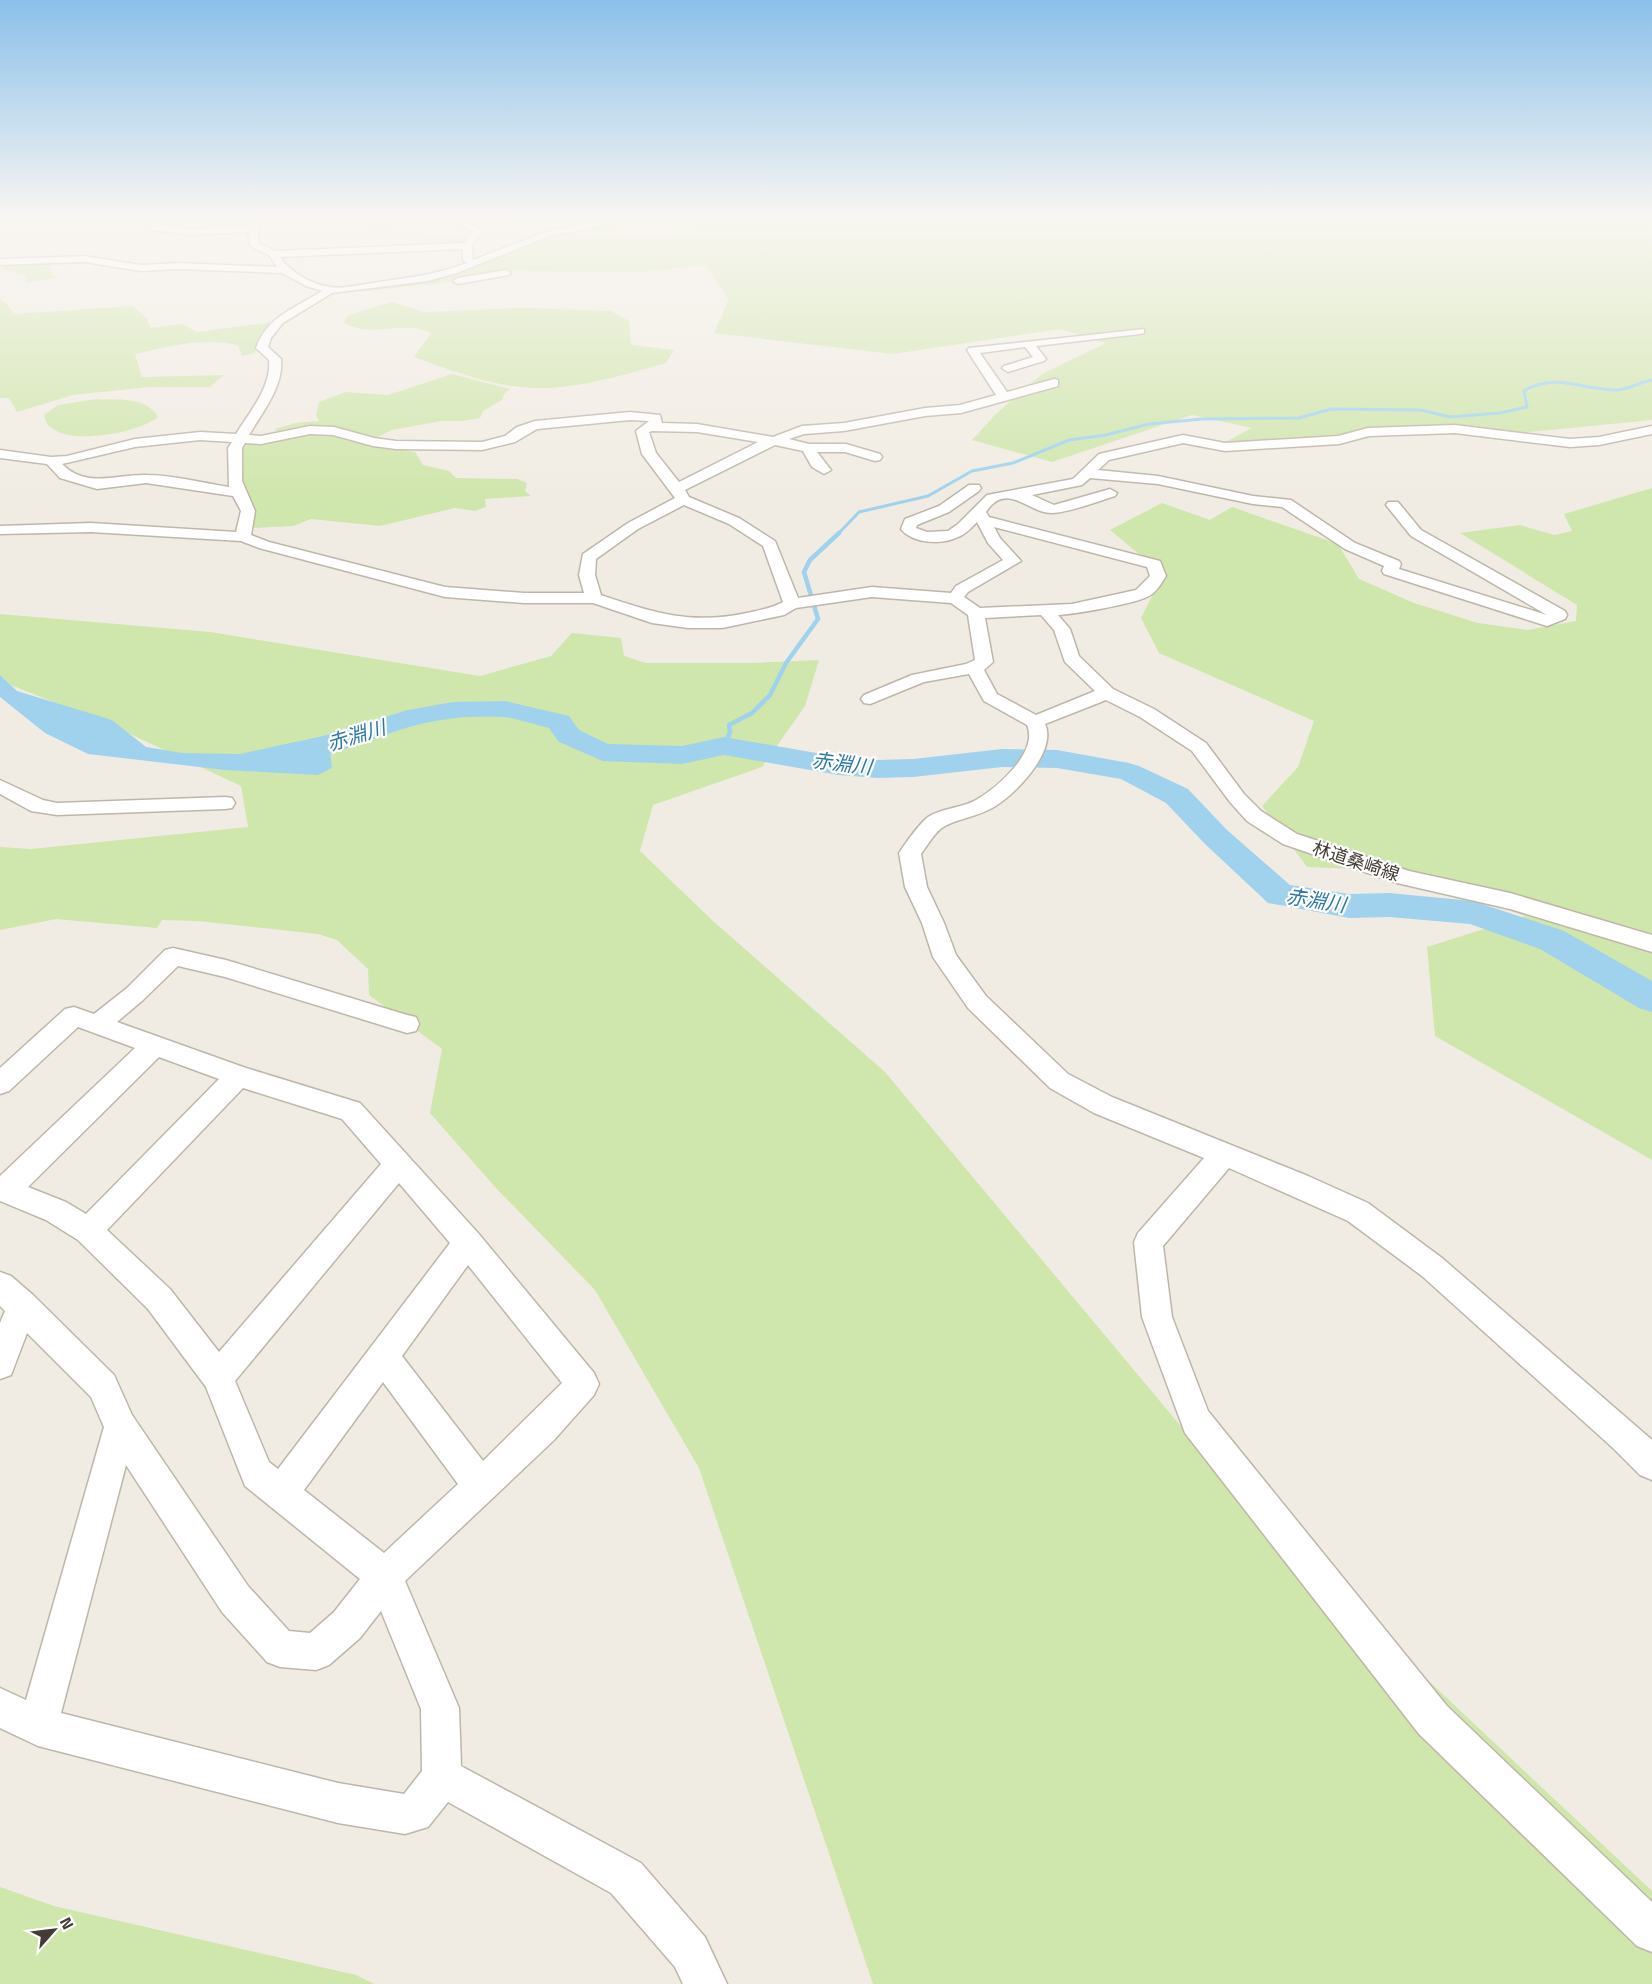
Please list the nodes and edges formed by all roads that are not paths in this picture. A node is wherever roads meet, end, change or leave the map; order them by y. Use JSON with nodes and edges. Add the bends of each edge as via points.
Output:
{"nodes":[{"id":1,"x":297,"y":311,"type":"edge"},
{"id":2,"x":1140,"y":331,"type":"dead end"},
{"id":3,"x":1028,"y":344,"type":"junction"},
{"id":4,"x":1023,"y":375,"type":"junction"},
{"id":5,"x":1054,"y":382,"type":"dead end"},
{"id":6,"x":1003,"y":396,"type":"junction"},
{"id":7,"x":650,"y":428,"type":"junction"},
{"id":8,"x":1652,"y":430,"type":"edge"},
{"id":9,"x":239,"y":438,"type":"junction"},
{"id":10,"x":773,"y":441,"type":"junction"},
{"id":11,"x":808,"y":448,"type":"junction"},
{"id":12,"x":0,"y":454,"type":"edge"},
{"id":13,"x":875,"y":458,"type":"dead end"},
{"id":14,"x":51,"y":461,"type":"junction"},
{"id":15,"x":824,"y":470,"type":"dead end"},
{"id":16,"x":1089,"y":474,"type":"junction"},
{"id":17,"x":974,"y":488,"type":"dead end"},
{"id":18,"x":238,"y":492,"type":"junction"},
{"id":19,"x":1016,"y":492,"type":"junction"},
{"id":20,"x":1110,"y":493,"type":"dead end"},
{"id":21,"x":680,"y":495,"type":"junction"},
{"id":22,"x":1393,"y":505,"type":"dead end"},
{"id":23,"x":982,"y":516,"type":"junction"},
{"id":24,"x":0,"y":530,"type":"edge"},
{"id":25,"x":243,"y":537,"type":"junction"},
{"id":26,"x":594,"y":598,"type":"junction"},
{"id":27,"x":955,"y":598,"type":"junction"},
{"id":28,"x":796,"y":604,"type":"junction"},
{"id":29,"x":1045,"y":610,"type":"junction"},
{"id":30,"x":976,"y":613,"type":"junction"},
{"id":31,"x":975,"y":669,"type":"junction"},
{"id":32,"x":1107,"y":693,"type":"junction"},
{"id":33,"x":870,"y":699,"type":"dead end"},
{"id":34,"x":1035,"y":722,"type":"junction"},
{"id":35,"x":0,"y":786,"type":"edge"},
{"id":36,"x":225,"y":803,"type":"dead end"},
{"id":37,"x":1652,"y":944,"type":"edge"},
{"id":38,"x":99,"y":1024,"type":"junction"},
{"id":39,"x":407,"y":1024,"type":"dead end"},
{"id":40,"x":155,"y":1045,"type":"junction"},
{"id":41,"x":238,"y":1076,"type":"junction"},
{"id":42,"x":0,"y":1084,"type":"edge"},
{"id":43,"x":1224,"y":1154,"type":"junction"},
{"id":44,"x":399,"y":1163,"type":"junction"},
{"id":45,"x":3,"y":1189,"type":"edge"},
{"id":46,"x":88,"y":1231,"type":"junction"},
{"id":47,"x":468,"y":1242,"type":"junction"},
{"id":48,"x":11,"y":1295,"type":"edge"},
{"id":49,"x":383,"y":1356,"type":"junction"},
{"id":50,"x":0,"y":1364,"type":"edge"},
{"id":51,"x":218,"y":1377,"type":"junction"},
{"id":52,"x":120,"y":1427,"type":"junction"},
{"id":53,"x":1652,"y":1463,"type":"edge"},
{"id":54,"x":481,"y":1486,"type":"junction"},
{"id":55,"x":281,"y":1493,"type":"junction"},
{"id":56,"x":385,"y":1576,"type":"junction"},
{"id":57,"x":0,"y":1707,"type":"edge"},
{"id":58,"x":38,"y":1727,"type":"junction"},
{"id":59,"x":442,"y":1777,"type":"junction"},
{"id":60,"x":1652,"y":1931,"type":"edge"},
{"id":61,"x":705,"y":1984,"type":"edge"}],
"edges":[{"from":1,"to":9,"type":"street","via":[[263,339],[262,348],[275,359],[276,369],[270,388]]},
{"from":2,"to":3,"type":"street"},
{"from":3,"to":4,"type":"street","via":[[1040,359]]},
{"from":3,"to":6,"type":"street","via":[[973,350]]},
{"from":4,"to":5,"type":"street"},
{"from":4,"to":6,"type":"street"},
{"from":6,"to":10,"type":"street","via":[[961,409],[844,427],[802,429]]},
{"from":7,"to":9,"type":"street","via":[[656,423],[655,418],[630,416],[563,422],[535,425],[510,440],[482,446],[396,445],[334,431],[310,430],[261,440]]},
{"from":7,"to":10,"type":"street","via":[[697,428]]},
{"from":7,"to":21,"type":"street","via":[[642,431],[649,454]]},
{"from":8,"to":16,"type":"street","via":[[1570,443],[1455,429],[1368,432],[1339,440],[1281,445],[1225,447],[1183,439],[1104,457]]},
{"from":9,"to":14,"type":"street","via":[[200,436],[135,443]]},
{"from":9,"to":18,"type":"street","via":[[235,448]]},
{"from":10,"to":11,"type":"street"},
{"from":10,"to":21,"type":"street"},
{"from":11,"to":13,"type":"street","via":[[846,448]]},
{"from":11,"to":15,"type":"street"},
{"from":12,"to":14,"type":"street"},
{"from":14,"to":18,"type":"street","via":[[65,475],[97,485],[146,479]]},
{"from":16,"to":19,"type":"street","via":[[1077,482]]},
{"from":16,"to":22,"type":"street","via":[[1158,480],[1286,503],[1350,546],[1393,564],[1390,571],[1547,621],[1559,615],[1416,533]]},
{"from":17,"to":23,"type":"street","via":[[944,509],[910,522],[908,528],[916,536],[947,538]]},
{"from":18,"to":25,"type":"street","via":[[248,511]]},
{"from":19,"to":20,"type":"street","via":[[1047,509]]},
{"from":19,"to":23,"type":"street","via":[[992,498]]},
{"from":21,"to":26,"type":"street","via":[[588,557],[587,576]]},
{"from":21,"to":28,"type":"street","via":[[734,520],[770,544]]},
{"from":23,"to":27,"type":"street","via":[[993,540],[1013,561],[962,589]]},
{"from":23,"to":29,"type":"street","via":[[1154,564],[1158,576],[1141,594],[1072,609]]},
{"from":24,"to":25,"type":"street","via":[[74,526]]},
{"from":25,"to":26,"type":"street","via":[[445,592]]},
{"from":26,"to":28,"type":"street","via":[[658,619],[688,623],[722,623]]},
{"from":27,"to":28,"type":"street","via":[[872,592]]},
{"from":27,"to":30,"type":"street"},
{"from":29,"to":30,"type":"street"},
{"from":29,"to":32,"type":"street","name":"林道桑崎線","via":[[1062,629],[1071,658]]},
{"from":30,"to":31,"type":"street","via":[[984,662]]},
{"from":31,"to":33,"type":"street","via":[[935,674],[898,685]]},
{"from":31,"to":34,"type":"street","via":[[990,697]]},
{"from":32,"to":34,"type":"street"},
{"from":32,"to":37,"type":"street","name":"林道桑崎線","via":[[1199,747],[1254,816],[1290,839],[1405,878],[1510,901]]},
{"from":34,"to":43,"type":"street","via":[[1038,743],[1023,772],[983,805],[935,822],[910,853],[916,887],[945,957],[977,1002],[1059,1082],[1103,1106]]},
{"from":35,"to":36,"type":"street","via":[[38,806],[57,809]]},
{"from":38,"to":39,"type":"street","via":[[173,956]]},
{"from":38,"to":40,"type":"street"},
{"from":38,"to":42,"type":"street","via":[[74,1016]]},
{"from":40,"to":41,"type":"street"},
{"from":40,"to":45,"type":"street"},
{"from":41,"to":44,"type":"street","via":[[351,1111]]},
{"from":41,"to":46,"type":"street"},
{"from":43,"to":53,"type":"street","via":[[1358,1212],[1432,1267]]},
{"from":43,"to":60,"type":"street","via":[[1148,1242],[1157,1317],[1196,1422],[1433,1720]]},
{"from":44,"to":47,"type":"street"},
{"from":44,"to":51,"type":"street"},
{"from":45,"to":46,"type":"street","via":[[56,1211]]},
{"from":46,"to":51,"type":"street","via":[[159,1299]]},
{"from":47,"to":49,"type":"street"},
{"from":47,"to":54,"type":"street","via":[[583,1384]]},
{"from":48,"to":50,"type":"street"},
{"from":48,"to":52,"type":"street","via":[[103,1386]]},
{"from":49,"to":54,"type":"street"},
{"from":49,"to":55,"type":"street"},
{"from":51,"to":55,"type":"street","via":[[257,1474]]},
{"from":52,"to":56,"type":"street","via":[[235,1599],[280,1649],[316,1652],[347,1625]]},
{"from":52,"to":58,"type":"street"},
{"from":54,"to":56,"type":"street"},
{"from":55,"to":56,"type":"street"},
{"from":56,"to":59,"type":"street","via":[[440,1708]]},
{"from":57,"to":58,"type":"street"},
{"from":58,"to":59,"type":"street","via":[[338,1803],[405,1814],[414,1814]]},
{"from":59,"to":61,"type":"street","via":[[626,1878],[690,1952]]}]}
